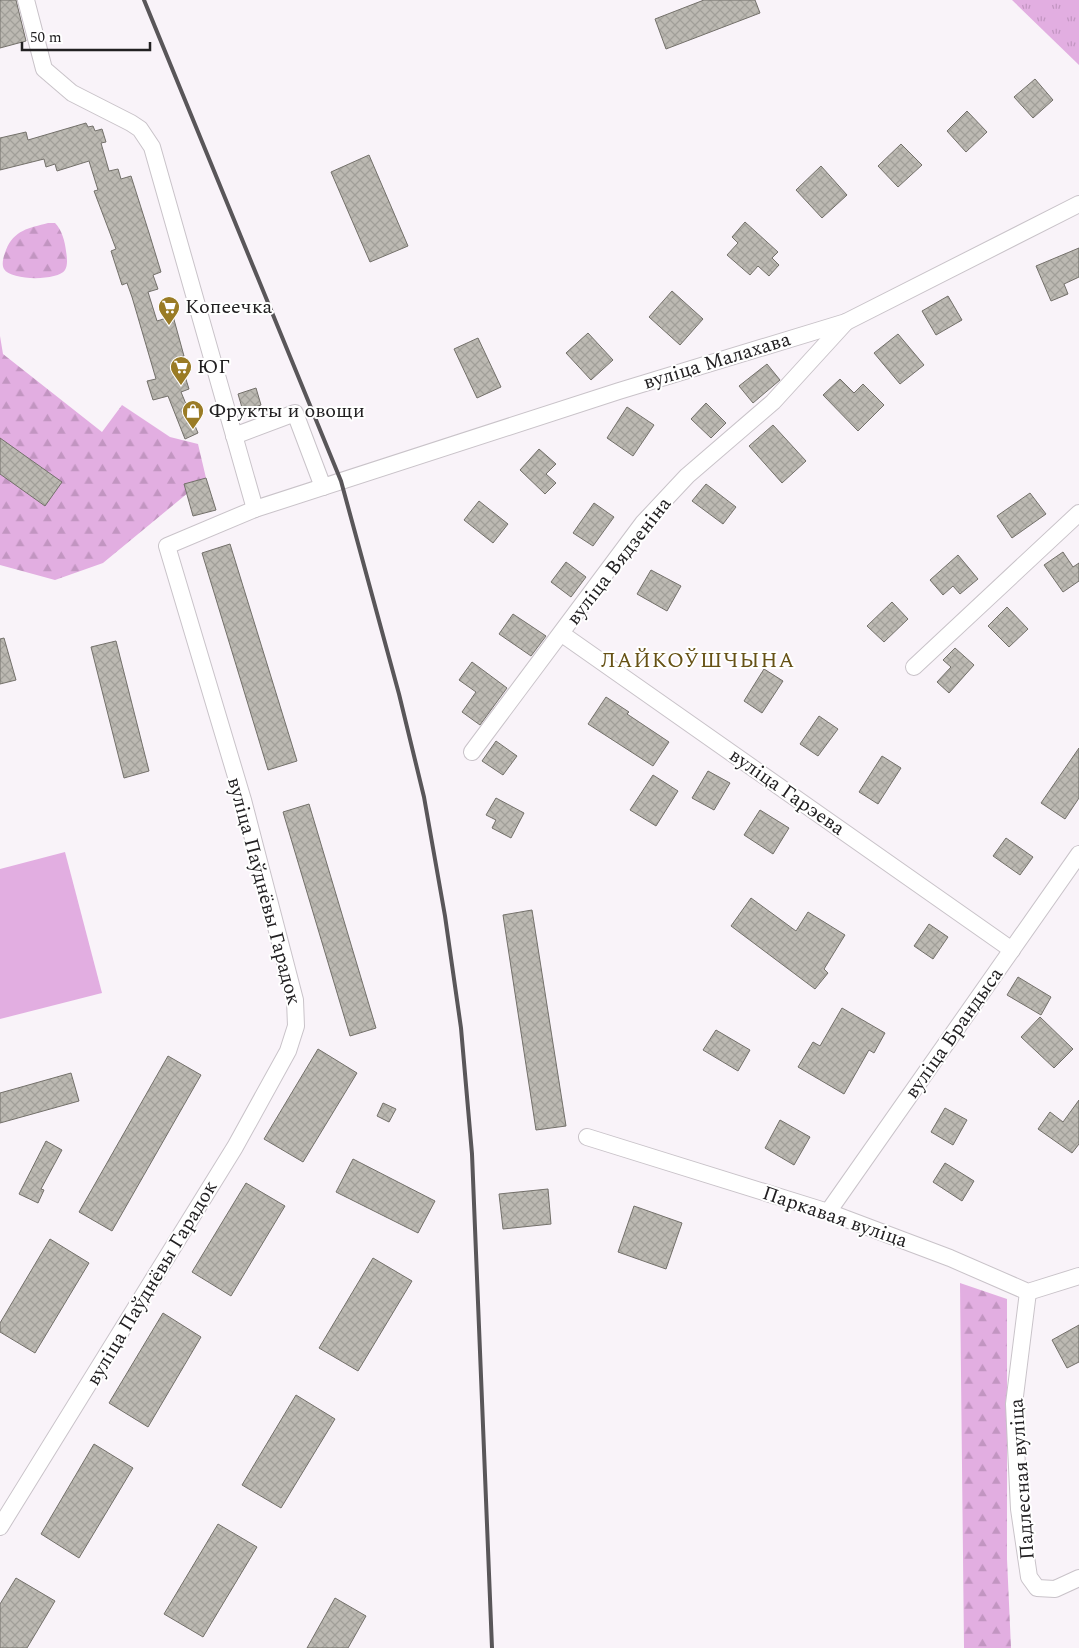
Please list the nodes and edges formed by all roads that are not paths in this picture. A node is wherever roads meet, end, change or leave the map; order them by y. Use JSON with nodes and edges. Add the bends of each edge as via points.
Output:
{"nodes":[{"id":1,"x":26,"y":0,"type":"edge"},
{"id":2,"x":1079,"y":204,"type":"edge"},
{"id":3,"x":846,"y":322,"type":"junction"},
{"id":4,"x":234,"y":436,"type":"junction"},
{"id":5,"x":341,"y":481,"type":"joint"},
{"id":6,"x":323,"y":487,"type":"junction"},
{"id":7,"x":255,"y":509,"type":"junction"},
{"id":8,"x":1079,"y":513,"type":"edge"},
{"id":9,"x":562,"y":634,"type":"junction"},
{"id":10,"x":914,"y":667,"type":"dead end"},
{"id":11,"x":472,"y":752,"type":"dead end"},
{"id":12,"x":1079,"y":854,"type":"edge"},
{"id":13,"x":1012,"y":950,"type":"junction"},
{"id":14,"x":586,"y":1137,"type":"dead end"},
{"id":15,"x":828,"y":1212,"type":"junction"},
{"id":16,"x":1079,"y":1276,"type":"edge"},
{"id":17,"x":1028,"y":1292,"type":"junction"},
{"id":18,"x":0,"y":1527,"type":"edge"},
{"id":19,"x":1079,"y":1578,"type":"edge"}],
"edges":[{"from":1,"to":4,"type":"street","via":[[44,69],[72,93],[136,126],[152,146]]},
{"from":2,"to":3,"type":"street","name":"вуліца Малахава"},
{"from":3,"to":5,"type":"street","name":"вуліца Малахава"},
{"from":3,"to":9,"type":"street","name":"вуліца Вядзеніна","via":[[773,402],[687,476],[643,523]]},
{"from":4,"to":6,"type":"street","via":[[295,413]]},
{"from":4,"to":7,"type":"street"},
{"from":5,"to":6,"type":"street","name":"вуліца Паўднёвы Гарадок"},
{"from":6,"to":7,"type":"street","name":"вуліца Паўднёвы Гарадок"},
{"from":7,"to":18,"type":"street","name":"вуліца Паўднёвы Гарадок","via":[[168,546],[243,800],[295,1000],[296,1026],[288,1051],[235,1147]]},
{"from":8,"to":10,"type":"street"},
{"from":9,"to":11,"type":"street","name":"вуліца Вядзеніна"},
{"from":9,"to":13,"type":"street","name":"вуліца Гарэева"},
{"from":12,"to":13,"type":"street","name":"вуліца Брандыса"},
{"from":13,"to":15,"type":"street","name":"вуліца Брандыса"},
{"from":14,"to":15,"type":"street","name":"Паркавая вуліца"},
{"from":15,"to":17,"type":"street","name":"Паркавая вуліца","via":[[950,1258]]},
{"from":16,"to":17,"type":"street"},
{"from":17,"to":19,"type":"street","name":"Падлесная вуліца","via":[[1014,1404],[1020,1509],[1029,1577],[1037,1588],[1055,1589]]}]}
